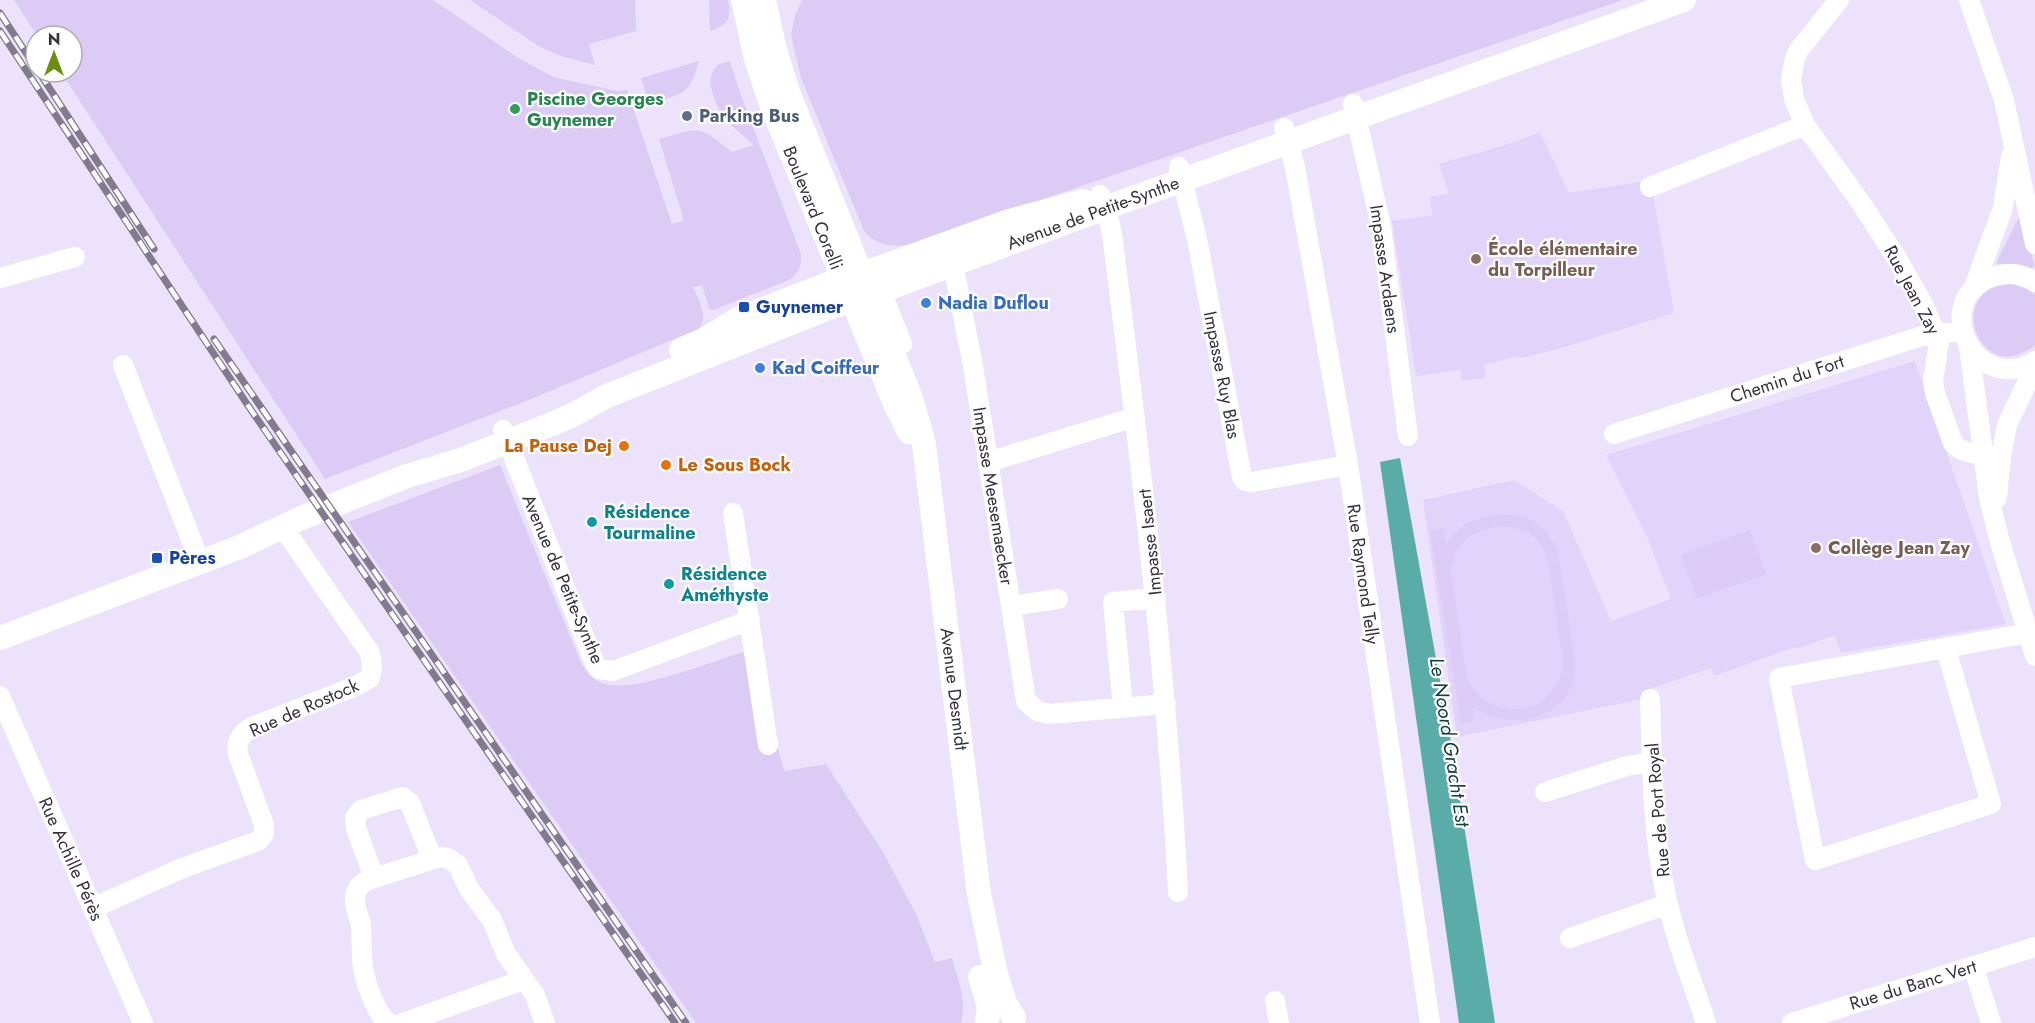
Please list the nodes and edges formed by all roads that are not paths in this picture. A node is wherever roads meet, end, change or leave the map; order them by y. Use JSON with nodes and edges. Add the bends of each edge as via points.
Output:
{"nodes":[{"id":1,"x":743,"y":0,"type":"edge"},
{"id":2,"x":764,"y":0,"type":"edge"},
{"id":3,"x":1648,"y":0,"type":"edge"},
{"id":4,"x":1684,"y":0,"type":"edge"},
{"id":5,"x":1839,"y":0,"type":"edge"},
{"id":6,"x":1970,"y":0,"type":"edge"},
{"id":7,"x":1355,"y":110,"type":"junction"},
{"id":8,"x":1805,"y":124,"type":"junction"},
{"id":9,"x":1286,"y":135,"type":"junction"},
{"id":10,"x":2012,"y":138,"type":"junction"},
{"id":11,"x":1181,"y":173,"type":"junction"},
{"id":12,"x":1650,"y":187,"type":"dead end"},
{"id":13,"x":1102,"y":202,"type":"junction"},
{"id":14,"x":2035,"y":244,"type":"edge"},
{"id":15,"x":75,"y":258,"type":"dead end"},
{"id":16,"x":953,"y":264,"type":"junction"},
{"id":17,"x":0,"y":278,"type":"edge"},
{"id":18,"x":2034,"y":281,"type":"edge"},
{"id":19,"x":861,"y":288,"type":"junction"},
{"id":20,"x":1973,"y":290,"type":"junction"},
{"id":21,"x":1937,"y":334,"type":"junction"},
{"id":22,"x":1966,"y":339,"type":"junction"},
{"id":23,"x":2035,"y":361,"type":"edge"},
{"id":24,"x":123,"y":365,"type":"dead end"},
{"id":25,"x":2035,"y":366,"type":"edge"},
{"id":26,"x":1135,"y":417,"type":"junction"},
{"id":27,"x":1614,"y":434,"type":"dead end"},
{"id":28,"x":505,"y":436,"type":"junction"},
{"id":29,"x":1408,"y":436,"type":"dead end"},
{"id":30,"x":1983,"y":454,"type":"junction"},
{"id":31,"x":987,"y":462,"type":"junction"},
{"id":32,"x":1348,"y":465,"type":"junction"},
{"id":33,"x":928,"y":485,"type":"junction"},
{"id":34,"x":733,"y":513,"type":"dead end"},
{"id":35,"x":282,"y":526,"type":"junction"},
{"id":36,"x":1998,"y":534,"type":"junction"},
{"id":37,"x":200,"y":562,"type":"junction"},
{"id":38,"x":1156,"y":598,"type":"junction"},
{"id":39,"x":1058,"y":599,"type":"dead end"},
{"id":40,"x":1011,"y":606,"type":"junction"},
{"id":41,"x":750,"y":620,"type":"junction"},
{"id":42,"x":0,"y":638,"type":"edge"},
{"id":43,"x":2032,"y":642,"type":"edge"},
{"id":44,"x":1946,"y":649,"type":"junction"},
{"id":45,"x":0,"y":696,"type":"edge"},
{"id":46,"x":1650,"y":699,"type":"dead end"},
{"id":47,"x":1166,"y":704,"type":"junction"},
{"id":48,"x":1123,"y":708,"type":"junction"},
{"id":49,"x":768,"y":746,"type":"dead end"},
{"id":50,"x":1652,"y":762,"type":"junction"},
{"id":51,"x":1545,"y":792,"type":"dead end"},
{"id":52,"x":432,"y":859,"type":"junction"},
{"id":53,"x":374,"y":878,"type":"junction"},
{"id":54,"x":1178,"y":892,"type":"dead end"},
{"id":55,"x":980,"y":894,"type":"junction"},
{"id":56,"x":1668,"y":904,"type":"junction"},
{"id":57,"x":93,"y":908,"type":"junction"},
{"id":58,"x":1570,"y":938,"type":"dead end"},
{"id":59,"x":2035,"y":947,"type":"edge"},
{"id":60,"x":1973,"y":966,"type":"junction"},
{"id":61,"x":524,"y":980,"type":"junction"},
{"id":62,"x":1275,"y":1001,"type":"dead end"},
{"id":63,"x":1017,"y":1021,"type":"edge"},
{"id":64,"x":986,"y":1022,"type":"edge"},
{"id":65,"x":142,"y":1023,"type":"edge"},
{"id":66,"x":388,"y":1023,"type":"edge"},
{"id":67,"x":403,"y":1023,"type":"edge"},
{"id":68,"x":545,"y":1023,"type":"edge"},
{"id":69,"x":1279,"y":1023,"type":"edge"},
{"id":70,"x":1430,"y":1023,"type":"edge"},
{"id":71,"x":1706,"y":1023,"type":"edge"},
{"id":72,"x":1792,"y":1023,"type":"edge"},
{"id":73,"x":1991,"y":1023,"type":"edge"}],
"edges":[{"from":1,"to":19,"type":"main road","name":"Boulevard Corelli","via":[[756,59],[772,106]]},
{"from":2,"to":19,"type":"main road","name":"Boulevard Corelli","via":[[789,92]]},
{"from":3,"to":7,"type":"main road","name":"Avenue de Petite-Synthe"},
{"from":4,"to":7,"type":"main road","name":"Avenue de Petite-Synthe"},
{"from":5,"to":8,"type":"street","name":"Rue Jean Zay","via":[[1802,45],[1794,62],[1792,87]]},
{"from":6,"to":10,"type":"street"},
{"from":7,"to":9,"type":"main road","name":"Avenue de Petite-Synthe"},
{"from":7,"to":29,"type":"street","name":"Impasse Ardaens","via":[[1381,226]]},
{"from":8,"to":12,"type":"street"},
{"from":8,"to":21,"type":"street","name":"Rue Jean Zay","via":[[1898,260]]},
{"from":9,"to":11,"type":"main road","name":"Avenue de Petite-Synthe"},
{"from":9,"to":32,"type":"street","name":"Rue Raymond Telly"},
{"from":10,"to":14,"type":"street"},
{"from":10,"to":20,"type":"street","via":[[2005,201]]},
{"from":11,"to":13,"type":"main road","name":"Avenue de Petite-Synthe"},
{"from":11,"to":32,"type":"street","name":"Impasse Ruy Blas","via":[[1242,477],[1245,482],[1252,482]]},
{"from":13,"to":16,"type":"main road","name":"Avenue de Petite-Synthe"},
{"from":13,"to":19,"type":"main road","name":"Avenue de Petite-Synthe","via":[[1006,222]]},
{"from":13,"to":26,"type":"street","name":"Impasse Isaert","via":[[1113,241]]},
{"from":15,"to":17,"type":"street"},
{"from":16,"to":19,"type":"main road","name":"Avenue de Petite-Synthe"},
{"from":16,"to":31,"type":"street","name":"Impasse Meesemaecker"},
{"from":18,"to":20,"type":"street","via":[[2013,274],[1998,275]]},
{"from":19,"to":28,"type":"main road","name":"Avenue de Petite-Synthe","via":[[738,319],[704,340],[597,382]]},
{"from":19,"to":33,"type":"main road","name":"Avenue Desmidt","via":[[898,412],[915,445]]},
{"from":19,"to":33,"type":"main road","name":"Avenue Desmidt","via":[[915,409],[927,459]]},
{"from":20,"to":22,"type":"street","via":[[1963,309]]},
{"from":21,"to":22,"type":"street","name":"Chemin du Fort"},
{"from":21,"to":27,"type":"street","name":"Chemin du Fort"},
{"from":21,"to":30,"type":"street","name":"Rue Jean Zay","via":[[1939,347],[1933,381],[1953,443],[1966,452]]},
{"from":22,"to":23,"type":"street","via":[[1982,360],[1998,368],[2016,368]]},
{"from":22,"to":30,"type":"street"},
{"from":24,"to":37,"type":"street"},
{"from":25,"to":36,"type":"street","via":[[2005,433],[1997,491]]},
{"from":26,"to":31,"type":"street"},
{"from":26,"to":38,"type":"street","name":"Impasse Isaert"},
{"from":28,"to":35,"type":"main road","name":"Avenue de Petite-Synthe","via":[[452,463],[407,476]]},
{"from":28,"to":41,"type":"street","name":"Avenue de Petite-Synthe","via":[[599,669],[613,670]]},
{"from":30,"to":36,"type":"street"},
{"from":31,"to":40,"type":"street","name":"Impasse Meesemaecker"},
{"from":32,"to":70,"type":"street","name":"Rue Raymond Telly"},
{"from":33,"to":55,"type":"main road","name":"Avenue Desmidt"},
{"from":34,"to":41,"type":"street"},
{"from":35,"to":37,"type":"main road","name":"Avenue de Petite-Synthe"},
{"from":35,"to":57,"type":"street","name":"Rue de Rostock","via":[[368,650],[372,663],[370,678],[252,727],[240,738],[238,754],[265,828],[258,841],[180,869]]},
{"from":36,"to":43,"type":"street"},
{"from":37,"to":42,"type":"main road","name":"Avenue de Petite-Synthe"},
{"from":38,"to":47,"type":"street","name":"Impasse Isaert"},
{"from":38,"to":48,"type":"street","via":[[1113,602]]},
{"from":39,"to":40,"type":"street"},
{"from":40,"to":48,"type":"street","name":"Impasse Meesemaecker","via":[[1024,696],[1033,708],[1049,714]]},
{"from":41,"to":49,"type":"street"},
{"from":43,"to":44,"type":"street"},
{"from":44,"to":44,"type":"street","via":[[1779,678],[1815,860],[1991,804]]},
{"from":45,"to":57,"type":"street","name":"Rue Achille Pérès"},
{"from":46,"to":50,"type":"street","name":"Rue de Port Royal"},
{"from":47,"to":48,"type":"street"},
{"from":47,"to":54,"type":"street","name":"Impasse Isaert"},
{"from":50,"to":51,"type":"street"},
{"from":50,"to":56,"type":"street","name":"Rue de Port Royal","via":[[1655,827]]},
{"from":52,"to":53,"type":"street"},
{"from":52,"to":53,"type":"street","via":[[410,803],[403,797],[393,799],[361,810],[356,818]]},
{"from":52,"to":61,"type":"street","via":[[447,858],[458,865]]},
{"from":53,"to":66,"type":"street","via":[[358,887],[355,904],[363,970],[377,1010]]},
{"from":55,"to":63,"type":"main road","name":"Avenue Desmidt","via":[[996,974],[1005,1003]]},
{"from":55,"to":64,"type":"main road","name":"Avenue Desmidt","via":[[976,953],[988,1002]]},
{"from":56,"to":58,"type":"street"},
{"from":56,"to":71,"type":"street","name":"Rue de Port Royal"},
{"from":57,"to":65,"type":"street","name":"Rue Achille Pérès"},
{"from":59,"to":60,"type":"street","name":"Rue du Banc Vert"},
{"from":60,"to":72,"type":"street","name":"Rue du Banc Vert"},
{"from":60,"to":73,"type":"street"},
{"from":61,"to":67,"type":"street"},
{"from":61,"to":68,"type":"street","via":[[535,995]]},
{"from":62,"to":69,"type":"street"},
{"from":63,"to":64,"type":"main road","via":[[1002,1015]]}]}
